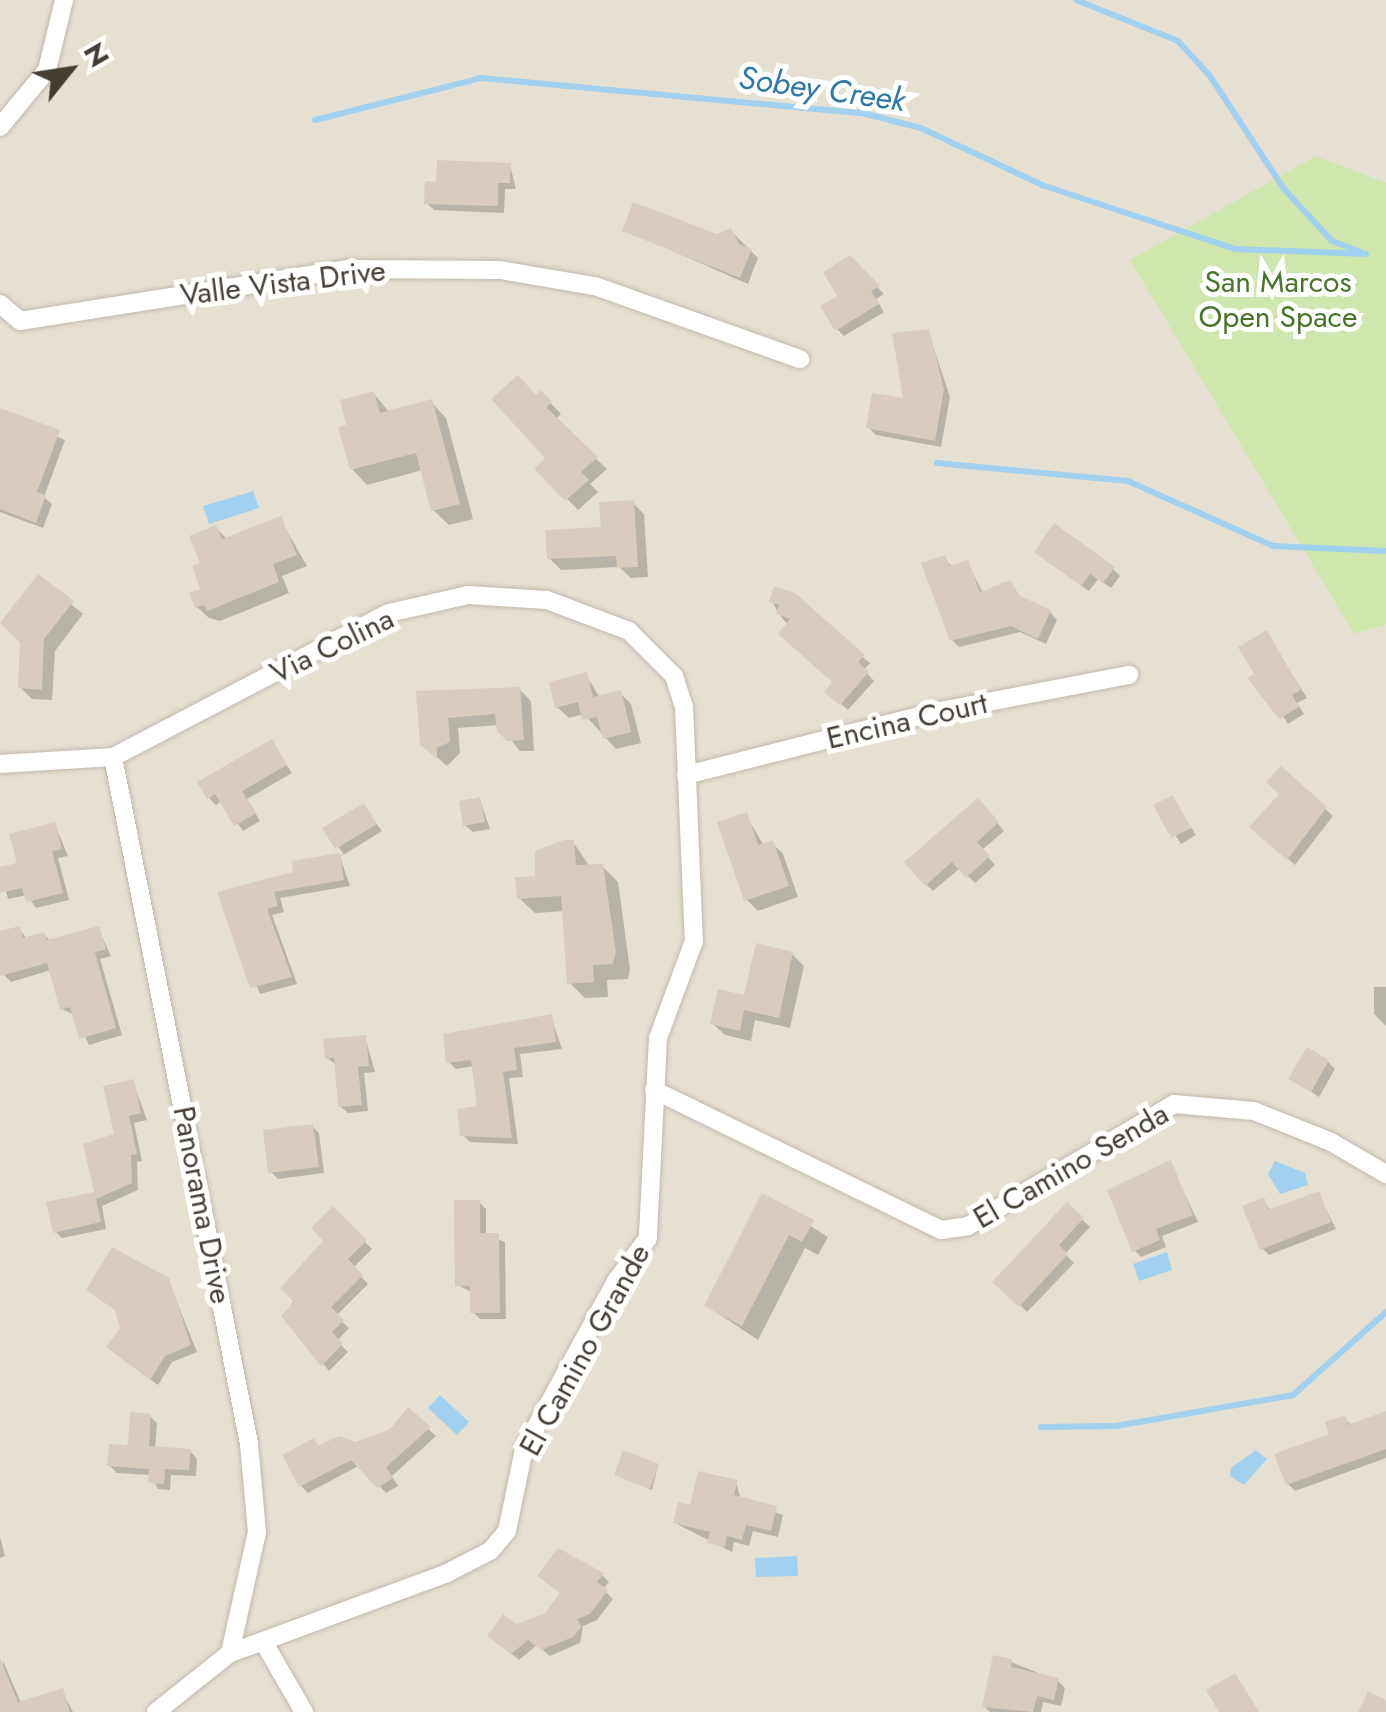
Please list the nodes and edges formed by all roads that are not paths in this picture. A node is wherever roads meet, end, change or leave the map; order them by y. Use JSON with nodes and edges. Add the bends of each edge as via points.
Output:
{"nodes":[{"id":1,"x":64,"y":0,"type":"edge"},
{"id":2,"x":0,"y":127,"type":"edge"},
{"id":3,"x":0,"y":304,"type":"edge"},
{"id":4,"x":800,"y":359,"type":"dead end"},
{"id":5,"x":1129,"y":675,"type":"dead end"},
{"id":6,"x":114,"y":757,"type":"junction"},
{"id":7,"x":0,"y":764,"type":"edge"},
{"id":8,"x":686,"y":776,"type":"junction"},
{"id":9,"x":654,"y":1090,"type":"junction"},
{"id":10,"x":1386,"y":1174,"type":"edge"},
{"id":11,"x":264,"y":1642,"type":"junction"},
{"id":12,"x":230,"y":1653,"type":"junction"},
{"id":13,"x":156,"y":1712,"type":"edge"},
{"id":14,"x":304,"y":1712,"type":"edge"}],
"edges":[{"from":1,"to":2,"type":"street","via":[[47,70]]},
{"from":3,"to":4,"type":"street","name":"Valle Vista Drive","via":[[20,321],[350,269],[500,270],[596,286]]},
{"from":5,"to":8,"type":"street","name":"Encina Court","via":[[931,713]]},
{"from":6,"to":7,"type":"street","name":"Via Colina"},
{"from":6,"to":8,"type":"street","name":"Via Colina","via":[[388,613],[468,595],[548,600],[641,641],[674,676],[684,706]]},
{"from":6,"to":12,"type":"street","name":"Panorama Drive","via":[[249,1444],[257,1532]]},
{"from":8,"to":9,"type":"street","name":"El Camino Grande","via":[[694,940],[658,1038]]},
{"from":9,"to":10,"type":"street","name":"El Camino Senda","via":[[940,1230],[968,1226],[1174,1104],[1254,1111],[1331,1142]]},
{"from":9,"to":11,"type":"street","name":"El Camino Grande","via":[[648,1238],[616,1281],[524,1450],[507,1531],[490,1550],[445,1574]]},
{"from":11,"to":12,"type":"street","name":"El Camino Grande"},
{"from":11,"to":14,"type":"street"},
{"from":12,"to":13,"type":"street","name":"El Camino Grande"}]}
